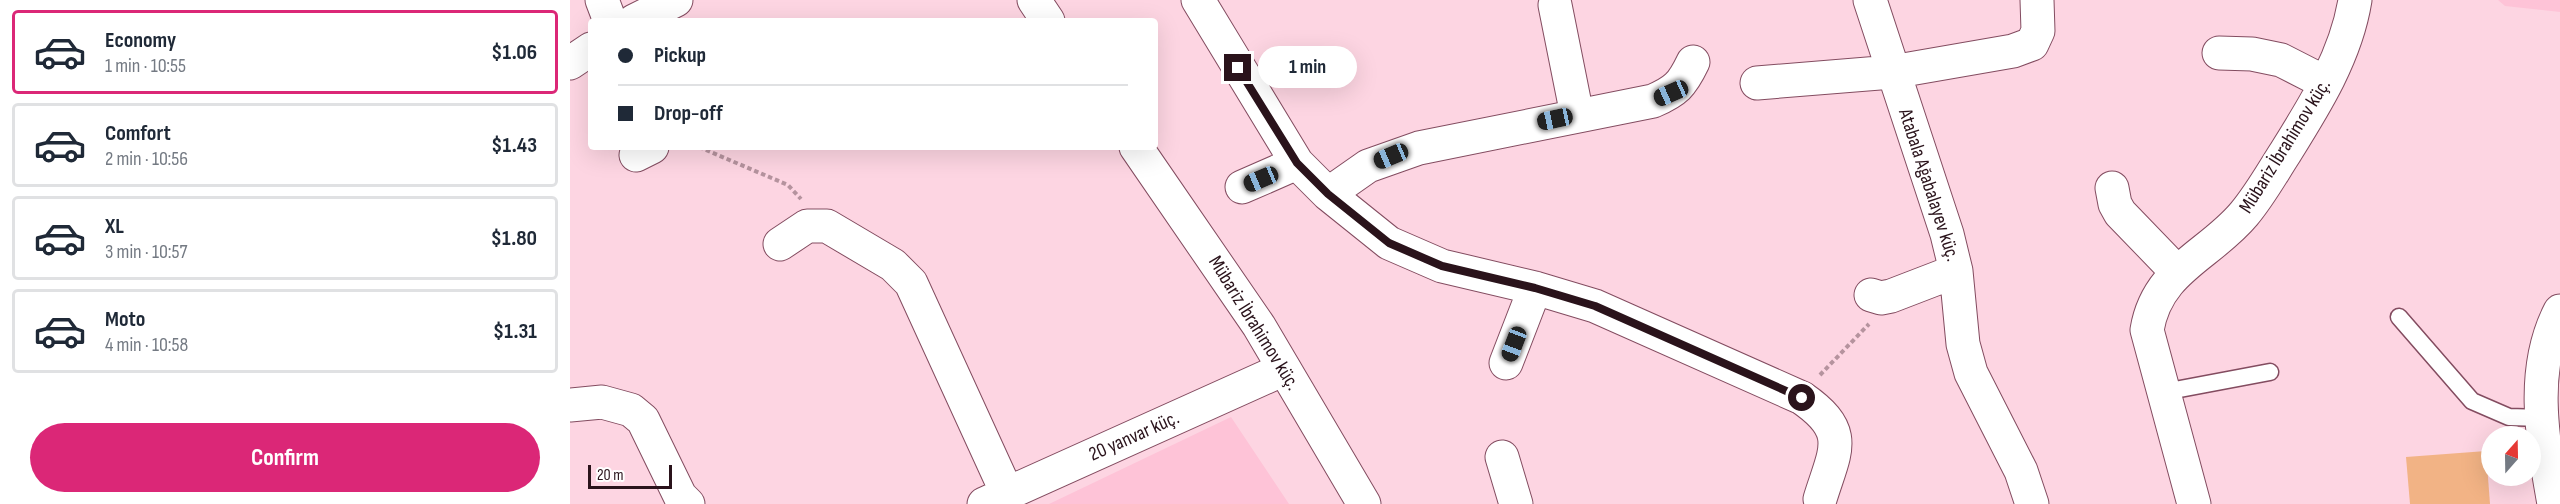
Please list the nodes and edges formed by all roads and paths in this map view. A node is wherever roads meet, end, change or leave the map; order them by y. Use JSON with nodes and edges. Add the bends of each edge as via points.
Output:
{"nodes":[{"id":1,"x":602,"y":0,"type":"edge"},
{"id":2,"x":676,"y":0,"type":"edge"},
{"id":3,"x":1034,"y":0,"type":"edge"},
{"id":4,"x":1198,"y":0,"type":"edge"},
{"id":5,"x":1870,"y":0,"type":"edge"},
{"id":6,"x":2037,"y":0,"type":"edge"},
{"id":7,"x":2355,"y":0,"type":"edge"},
{"id":8,"x":1555,"y":5,"type":"dead end"},
{"id":9,"x":609,"y":18,"type":"edge"},
{"id":10,"x":640,"y":18,"type":"edge"},
{"id":11,"x":1046,"y":18,"type":"edge"},
{"id":12,"x":588,"y":51,"type":"edge"},
{"id":13,"x":2219,"y":53,"type":"dead end"},
{"id":14,"x":1693,"y":62,"type":"dead end"},
{"id":15,"x":570,"y":63,"type":"edge"},
{"id":16,"x":1893,"y":72,"type":"junction"},
{"id":17,"x":1757,"y":83,"type":"dead end"},
{"id":18,"x":2326,"y":83,"type":"junction"},
{"id":19,"x":1577,"y":116,"type":"junction"},
{"id":20,"x":706,"y":150,"type":"edge"},
{"id":21,"x":1138,"y":150,"type":"edge"},
{"id":22,"x":1297,"y":163,"type":"junction"},
{"id":23,"x":1242,"y":187,"type":"dead end"},
{"id":24,"x":2112,"y":188,"type":"dead end"},
{"id":25,"x":1328,"y":194,"type":"junction"},
{"id":26,"x":818,"y":224,"type":"junction"},
{"id":27,"x":780,"y":244,"type":"dead end"},
{"id":28,"x":1956,"y":271,"type":"junction"},
{"id":29,"x":2177,"y":272,"type":"junction"},
{"id":30,"x":1535,"y":288,"type":"junction"},
{"id":31,"x":1876,"y":296,"type":"joint"},
{"id":32,"x":2560,"y":311,"type":"edge"},
{"id":33,"x":2399,"y":317,"type":"dead end"},
{"id":34,"x":1506,"y":363,"type":"dead end"},
{"id":35,"x":1284,"y":369,"type":"junction"},
{"id":36,"x":2270,"y":372,"type":"dead end"},
{"id":37,"x":2164,"y":392,"type":"junction"},
{"id":38,"x":1802,"y":398,"type":"junction"},
{"id":39,"x":570,"y":405,"type":"edge"},
{"id":40,"x":2542,"y":418,"type":"junction"},
{"id":41,"x":1502,"y":457,"type":"dead end"},
{"id":42,"x":996,"y":499,"type":"edge"},
{"id":43,"x":1820,"y":499,"type":"dead end"},
{"id":44,"x":688,"y":504,"type":"edge"},
{"id":45,"x":1364,"y":504,"type":"edge"},
{"id":46,"x":1516,"y":504,"type":"edge"},
{"id":47,"x":2032,"y":504,"type":"edge"},
{"id":48,"x":2194,"y":504,"type":"edge"},
{"id":49,"x":2554,"y":504,"type":"edge"}],
"edges":[{"from":1,"to":9,"type":"street"},
{"from":2,"to":10,"type":"street"},
{"from":3,"to":11,"type":"street"},
{"from":4,"to":22,"type":"street"},
{"from":5,"to":16,"type":"street","name":"Atabala Ağabalayev küç."},
{"from":6,"to":16,"type":"street","via":[[2038,31],[2032,44],[2013,51]]},
{"from":7,"to":18,"type":"street","name":"Mübariz İbrahimov küç.","via":[[2352,18]]},
{"from":8,"to":19,"type":"street"},
{"from":12,"to":15,"type":"street"},
{"from":13,"to":18,"type":"street","via":[[2281,60]]},
{"from":14,"to":19,"type":"street","via":[[1683,82],[1671,93],[1653,101]]},
{"from":16,"to":17,"type":"street"},
{"from":16,"to":28,"type":"street","name":"Atabala Ağabalayev küç."},
{"from":18,"to":29,"type":"street","name":"Mübariz İbrahimov küç.","via":[[2243,216]]},
{"from":19,"to":25,"type":"street","via":[[1391,156],[1368,166]]},
{"from":20,"to":26,"type":"path","via":[[788,185]]},
{"from":21,"to":35,"type":"street","name":"Mübariz İbrahimov küç.","via":[[1231,284]]},
{"from":22,"to":23,"type":"street"},
{"from":22,"to":25,"type":"street"},
{"from":24,"to":29,"type":"street","via":[[2120,213]]},
{"from":25,"to":30,"type":"street","via":[[1389,243],[1408,253],[1442,266]]},
{"from":26,"to":27,"type":"street","via":[[807,226]]},
{"from":26,"to":42,"type":"street","via":[[893,265],[911,284]]},
{"from":28,"to":31,"type":"street"},
{"from":28,"to":47,"type":"street","name":"Atabala Ağabalayev küç.","via":[[1963,344],[1971,373],[2021,471]]},
{"from":29,"to":37,"type":"street","name":"Mübariz İbrahimov küç.","via":[[2160,292],[2147,330]]},
{"from":30,"to":34,"type":"street"},
{"from":30,"to":38,"type":"street","via":[[1595,306]]},
{"from":31,"to":38,"type":"path","via":[[1877,316]]},
{"from":32,"to":40,"type":"street","via":[[2543,360]]},
{"from":33,"to":40,"type":"lane","via":[[2472,401],[2509,417]]},
{"from":35,"to":42,"type":"street","name":"20 yanvar küç."},
{"from":35,"to":45,"type":"street","name":"Mübariz İbrahimov küç."},
{"from":36,"to":37,"type":"lane"},
{"from":37,"to":48,"type":"street","name":"Mübariz İbrahimov küç."},
{"from":38,"to":43,"type":"street","via":[[1833,425],[1837,442]]},
{"from":39,"to":44,"type":"street","via":[[602,402],[631,410],[643,420],[680,496]]},
{"from":40,"to":49,"type":"street"},
{"from":41,"to":46,"type":"street"}]}
